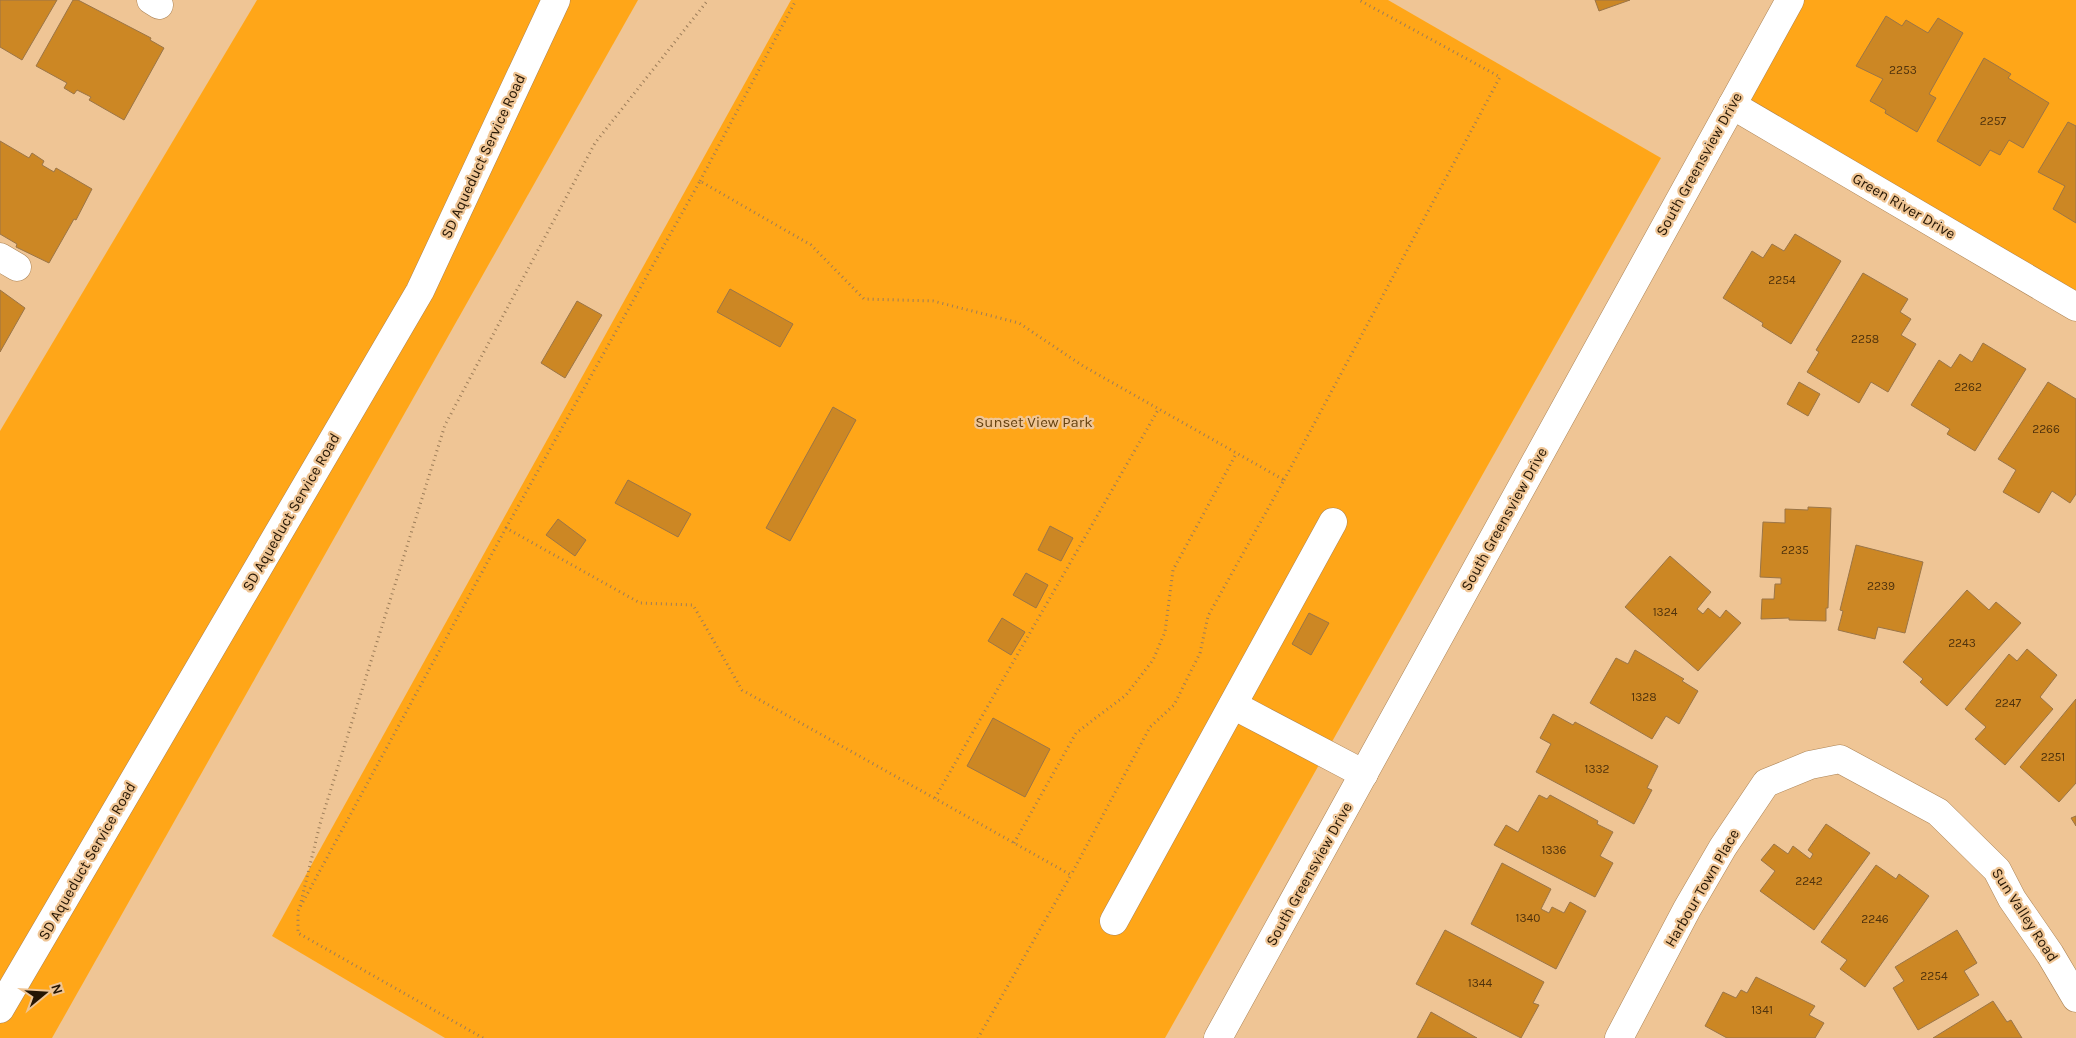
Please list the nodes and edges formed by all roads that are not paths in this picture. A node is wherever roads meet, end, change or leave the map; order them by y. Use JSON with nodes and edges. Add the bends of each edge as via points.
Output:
{"nodes":[{"id":1,"x":556,"y":0,"type":"edge"},
{"id":2,"x":1790,"y":0,"type":"edge"},
{"id":3,"x":1732,"y":105,"type":"junction"},
{"id":4,"x":2076,"y":307,"type":"edge"},
{"id":5,"x":1333,"y":522,"type":"dead end"},
{"id":6,"x":1233,"y":705,"type":"junction"},
{"id":7,"x":1810,"y":765,"type":"joint"},
{"id":8,"x":1364,"y":774,"type":"junction"},
{"id":9,"x":1114,"y":921,"type":"dead end"},
{"id":10,"x":2076,"y":998,"type":"edge"},
{"id":11,"x":0,"y":1009,"type":"edge"},
{"id":12,"x":1218,"y":1038,"type":"edge"},
{"id":13,"x":1619,"y":1038,"type":"edge"}],
"edges":[{"from":1,"to":11,"type":"street","name":"SD Aqueduct Service Road","via":[[420,291]]},
{"from":2,"to":3,"type":"street","name":"South Greensview Drive"},
{"from":3,"to":4,"type":"street","name":"Green River Drive"},
{"from":3,"to":8,"type":"street","name":"South Greensview Drive"},
{"from":5,"to":6,"type":"street"},
{"from":6,"to":8,"type":"street"},
{"from":6,"to":9,"type":"street"},
{"from":7,"to":10,"type":"street","name":"Sun Valley Road","via":[[1840,759],[1938,812],[1997,870]]},
{"from":7,"to":13,"type":"street","name":"Harbour Town Place","via":[[1766,783],[1723,847]]},
{"from":8,"to":12,"type":"street","name":"South Greensview Drive"}]}
